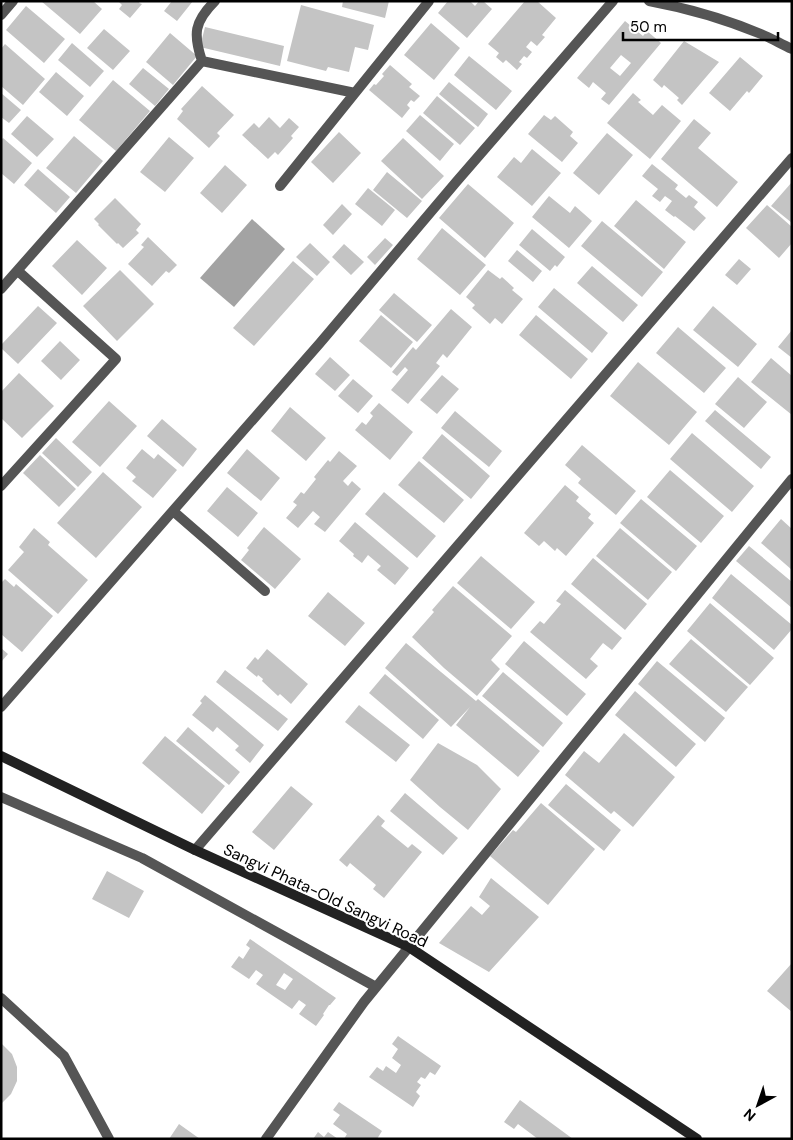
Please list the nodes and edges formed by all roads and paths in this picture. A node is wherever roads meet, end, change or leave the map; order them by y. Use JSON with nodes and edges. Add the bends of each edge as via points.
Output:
{"nodes":[{"id":1,"x":13,"y":1,"type":"edge"},
{"id":2,"x":215,"y":1,"type":"edge"},
{"id":3,"x":429,"y":1,"type":"edge"},
{"id":4,"x":613,"y":1,"type":"edge"},
{"id":5,"x":649,"y":1,"type":"edge"},
{"id":6,"x":685,"y":4,"type":"edge"},
{"id":7,"x":1,"y":15,"type":"edge"},
{"id":8,"x":792,"y":49,"type":"edge"},
{"id":9,"x":202,"y":61,"type":"junction"},
{"id":10,"x":355,"y":94,"type":"junction"},
{"id":11,"x":792,"y":158,"type":"edge"},
{"id":12,"x":280,"y":186,"type":"dead end"},
{"id":13,"x":18,"y":271,"type":"junction"},
{"id":14,"x":1,"y":288,"type":"edge"},
{"id":15,"x":792,"y":479,"type":"edge"},
{"id":16,"x":1,"y":486,"type":"edge"},
{"id":17,"x":173,"y":511,"type":"junction"},
{"id":18,"x":265,"y":591,"type":"dead end"},
{"id":19,"x":1,"y":706,"type":"edge"},
{"id":20,"x":1,"y":756,"type":"edge"},
{"id":21,"x":1,"y":797,"type":"edge"},
{"id":22,"x":195,"y":850,"type":"junction"},
{"id":23,"x":409,"y":947,"type":"junction"},
{"id":24,"x":376,"y":987,"type":"junction"},
{"id":25,"x":1,"y":998,"type":"edge"},
{"id":26,"x":109,"y":1139,"type":"edge"},
{"id":27,"x":266,"y":1139,"type":"edge"},
{"id":28,"x":697,"y":1139,"type":"edge"}],
"edges":[{"from":1,"to":7,"type":"street"},
{"from":2,"to":9,"type":"street","via":[[198,26],[196,44]]},
{"from":3,"to":10,"type":"street"},
{"from":4,"to":17,"type":"street"},
{"from":5,"to":6,"type":"street"},
{"from":6,"to":8,"type":"street"},
{"from":9,"to":10,"type":"street"},
{"from":9,"to":13,"type":"street"},
{"from":10,"to":12,"type":"street"},
{"from":11,"to":22,"type":"street"},
{"from":13,"to":14,"type":"street"},
{"from":13,"to":16,"type":"street","via":[[116,359]]},
{"from":15,"to":23,"type":"street"},
{"from":17,"to":18,"type":"street"},
{"from":17,"to":19,"type":"street"},
{"from":20,"to":22,"type":"main road","name":"Sangvi Phata-Old Sangvi Road"},
{"from":21,"to":24,"type":"street","via":[[142,858]]},
{"from":22,"to":23,"type":"main road","name":"Sangvi Phata-Old Sangvi Road"},
{"from":23,"to":24,"type":"street"},
{"from":23,"to":28,"type":"main road","name":"Sangvi Phata-Old Sangvi Road"},
{"from":24,"to":27,"type":"street"},
{"from":25,"to":26,"type":"street","via":[[64,1056]]}]}
